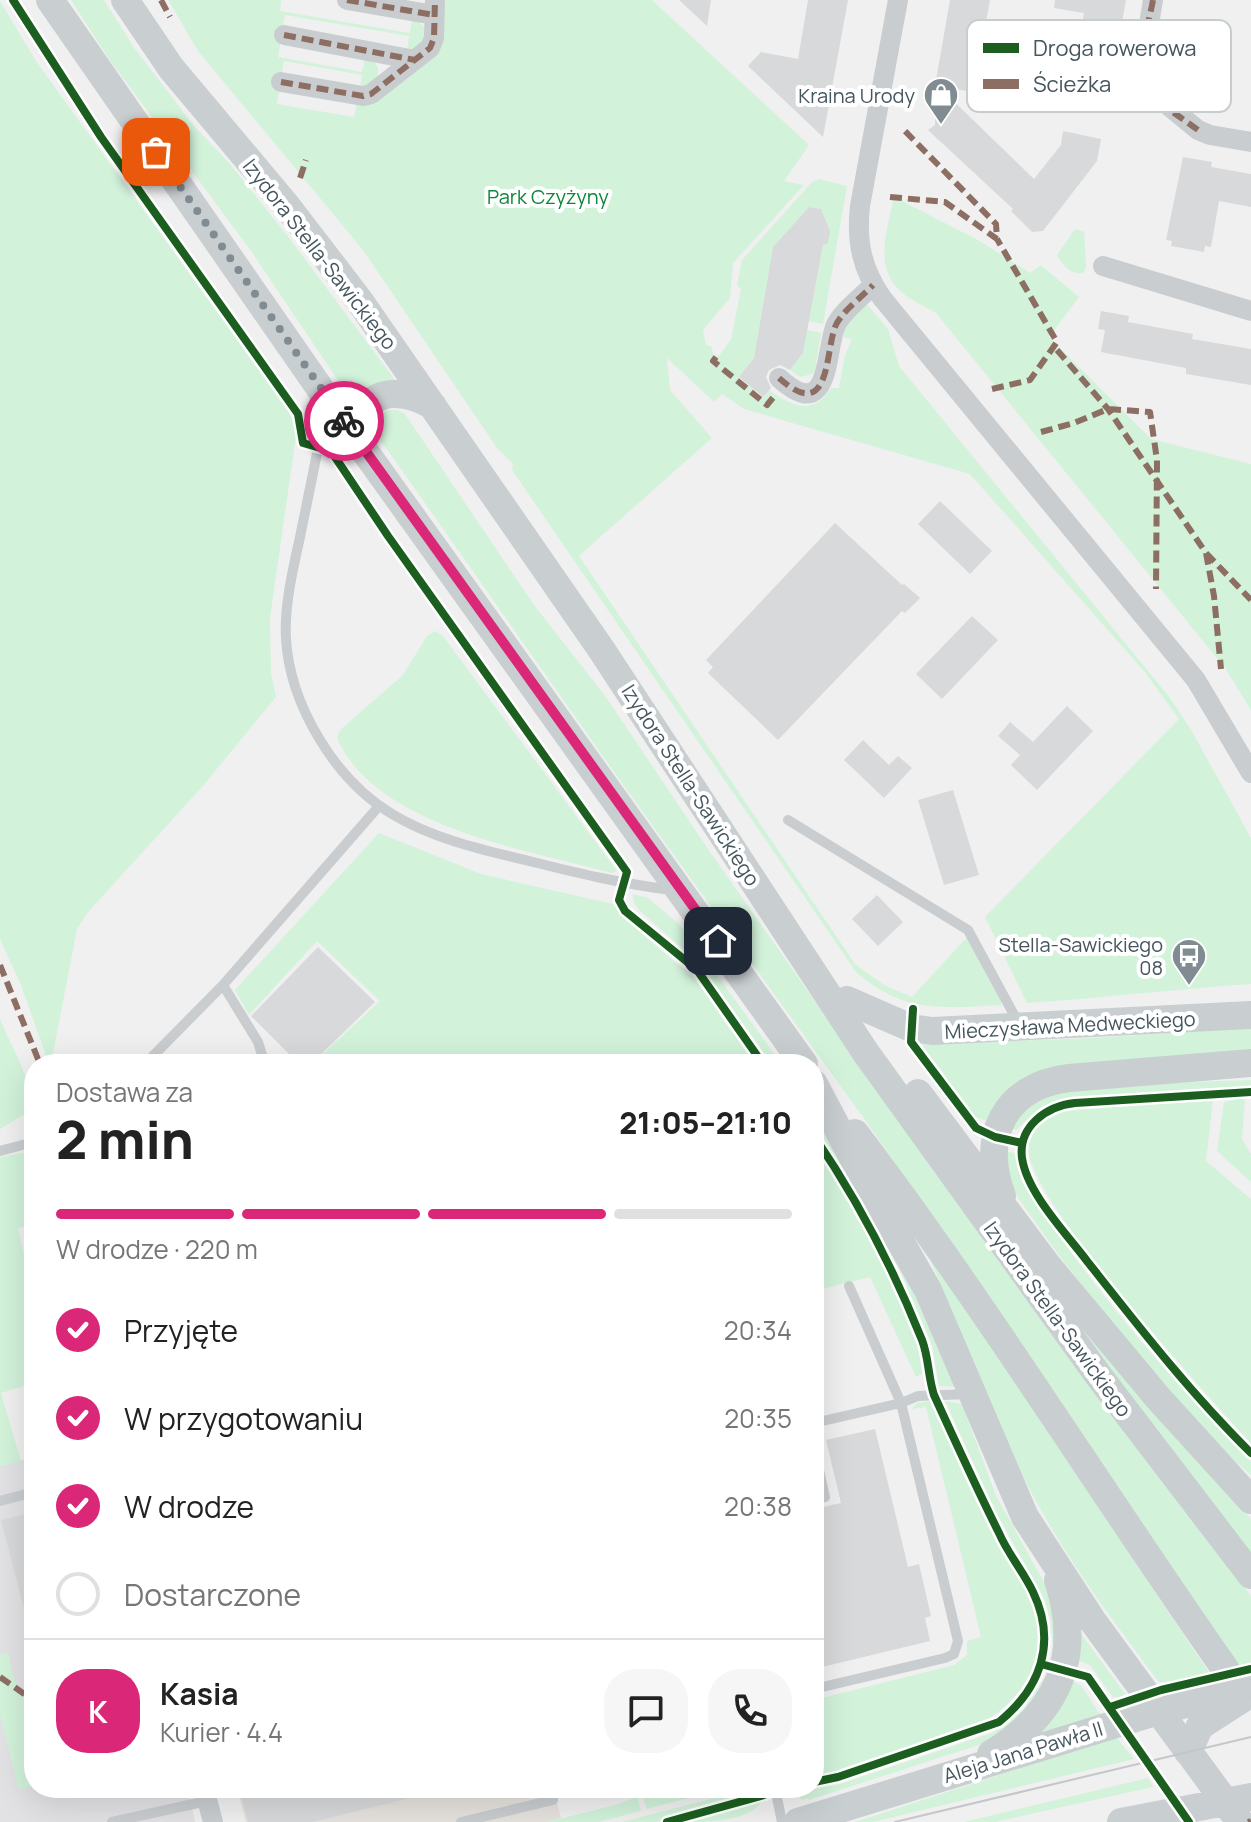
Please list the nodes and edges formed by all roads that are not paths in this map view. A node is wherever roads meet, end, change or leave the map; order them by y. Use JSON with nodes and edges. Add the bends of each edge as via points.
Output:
{"nodes":[{"id":1,"x":50,"y":0,"type":"edge"},
{"id":2,"x":125,"y":0,"type":"edge"},
{"id":3,"x":347,"y":0,"type":"edge"},
{"id":4,"x":898,"y":0,"type":"edge"},
{"id":5,"x":1153,"y":0,"type":"edge"},
{"id":6,"x":434,"y":8,"type":"edge"},
{"id":7,"x":1150,"y":20,"type":"edge"},
{"id":8,"x":284,"y":35,"type":"dead end"},
{"id":9,"x":415,"y":60,"type":"junction"},
{"id":10,"x":281,"y":82,"type":"dead end"},
{"id":11,"x":1176,"y":112,"type":"edge"},
{"id":12,"x":1251,"y":142,"type":"edge"},
{"id":13,"x":1103,"y":266,"type":"dead end"},
{"id":14,"x":878,"y":292,"type":"junction"},
{"id":15,"x":1251,"y":311,"type":"edge"},
{"id":16,"x":779,"y":378,"type":"dead end"},
{"id":17,"x":328,"y":400,"type":"junction"},
{"id":18,"x":433,"y":407,"type":"junction"},
{"id":19,"x":363,"y":447,"type":"junction"},
{"id":20,"x":1251,"y":773,"type":"edge"},
{"id":21,"x":379,"y":806,"type":"junction"},
{"id":22,"x":788,"y":820,"type":"dead end"},
{"id":23,"x":682,"y":892,"type":"junction"},
{"id":24,"x":819,"y":979,"type":"junction"},
{"id":25,"x":223,"y":985,"type":"junction"},
{"id":26,"x":847,"y":1000,"type":"junction"},
{"id":27,"x":1251,"y":1015,"type":"edge"},
{"id":28,"x":1020,"y":1026,"type":"junction"},
{"id":29,"x":155,"y":1054,"type":"edge"},
{"id":30,"x":262,"y":1054,"type":"edge"},
{"id":31,"x":797,"y":1054,"type":"edge"},
{"id":32,"x":1251,"y":1063,"type":"edge"},
{"id":33,"x":824,"y":1094,"type":"edge"},
{"id":34,"x":824,"y":1101,"type":"edge"},
{"id":35,"x":24,"y":1145,"type":"edge"},
{"id":36,"x":0,"y":1151,"type":"edge"},
{"id":37,"x":1008,"y":1212,"type":"junction"},
{"id":38,"x":849,"y":1286,"type":"dead end"},
{"id":39,"x":974,"y":1393,"type":"junction"},
{"id":40,"x":901,"y":1403,"type":"junction"},
{"id":41,"x":824,"y":1421,"type":"edge"},
{"id":42,"x":24,"y":1495,"type":"edge"},
{"id":43,"x":1251,"y":1500,"type":"edge"},
{"id":44,"x":0,"y":1501,"type":"edge"},
{"id":45,"x":1049,"y":1557,"type":"junction"},
{"id":46,"x":1251,"y":1575,"type":"edge"},
{"id":47,"x":1226,"y":1670,"type":"dead end"},
{"id":48,"x":824,"y":1687,"type":"edge"},
{"id":49,"x":1251,"y":1691,"type":"edge"},
{"id":50,"x":1158,"y":1711,"type":"junction"},
{"id":51,"x":1188,"y":1752,"type":"junction"},
{"id":52,"x":963,"y":1770,"type":"junction"},
{"id":53,"x":192,"y":1798,"type":"edge"},
{"id":54,"x":206,"y":1798,"type":"edge"},
{"id":55,"x":777,"y":1798,"type":"edge"},
{"id":56,"x":553,"y":1800,"type":"dead end"},
{"id":57,"x":1239,"y":1807,"type":"edge"},
{"id":58,"x":112,"y":1822,"type":"edge"},
{"id":59,"x":213,"y":1822,"type":"edge"},
{"id":60,"x":461,"y":1822,"type":"edge"},
{"id":61,"x":782,"y":1822,"type":"edge"},
{"id":62,"x":798,"y":1822,"type":"edge"},
{"id":63,"x":1121,"y":1822,"type":"edge"}],
"edges":[{"from":1,"to":17,"type":"main road"},
{"from":2,"to":18,"type":"main road","name":"Izydora Stella-Sawickiego","via":[[171,68],[359,300]]},
{"from":3,"to":6,"type":"street"},
{"from":4,"to":14,"type":"street","via":[[858,221],[861,255]]},
{"from":5,"to":7,"type":"street"},
{"from":6,"to":9,"type":"street","via":[[432,43]]},
{"from":8,"to":9,"type":"street"},
{"from":9,"to":10,"type":"street","via":[[367,96]]},
{"from":11,"to":12,"type":"street","via":[[1210,135]]},
{"from":13,"to":15,"type":"street"},
{"from":14,"to":16,"type":"street","via":[[836,325],[821,385],[801,392]]},
{"from":14,"to":20,"type":"street","via":[[1196,680]]},
{"from":17,"to":19,"type":"main road"},
{"from":17,"to":21,"type":"lane","via":[[293,572],[286,637],[304,712],[320,740]]},
{"from":18,"to":19,"type":"main road","via":[[405,393],[377,397],[363,415]]},
{"from":18,"to":24,"type":"main road","name":"Izydora Stella-Sawickiego"},
{"from":19,"to":23,"type":"main road"},
{"from":21,"to":23,"type":"lane","via":[[452,841],[624,884]]},
{"from":21,"to":25,"type":"lane"},
{"from":22,"to":28,"type":"lane","via":[[968,930]]},
{"from":23,"to":31,"type":"main road"},
{"from":24,"to":26,"type":"main road"},
{"from":24,"to":46,"type":"main road","name":"Izydora Stella-Sawickiego","via":[[1035,1288]]},
{"from":25,"to":29,"type":"lane"},
{"from":25,"to":30,"type":"lane"},
{"from":26,"to":28,"type":"main road","name":"Mieczysława Medweckiego","via":[[911,1028],[954,1032]]},
{"from":26,"to":37,"type":"main road"},
{"from":27,"to":28,"type":"main road","name":"Mieczysława Medweckiego"},
{"from":32,"to":37,"type":"main road","via":[[1057,1079],[1023,1094],[1003,1116],[995,1137],[994,1164]]},
{"from":33,"to":47,"type":"main road","via":[[994,1325]]},
{"from":34,"to":39,"type":"main road","via":[[928,1290]]},
{"from":35,"to":36,"type":"lane"},
{"from":37,"to":43,"type":"main road","via":[[1159,1399]]},
{"from":38,"to":40,"type":"lane"},
{"from":39,"to":40,"type":"lane","via":[[918,1396]]},
{"from":39,"to":45,"type":"main road","via":[[1025,1517]]},
{"from":40,"to":41,"type":"lane"},
{"from":40,"to":48,"type":"lane","via":[[958,1648],[945,1658]]},
{"from":42,"to":44,"type":"lane"},
{"from":45,"to":50,"type":"main road"},
{"from":45,"to":52,"type":"main road","via":[[1067,1619],[1060,1681],[1034,1722]]},
{"from":49,"to":50,"type":"main road","name":"Aleja Jana Pawła II"},
{"from":49,"to":51,"type":"main road","name":"Aleja Jana Pawła II","via":[[1204,1722]]},
{"from":50,"to":51,"type":"main road"},
{"from":50,"to":52,"type":"main road","name":"Aleja Jana Pawła II"},
{"from":51,"to":57,"type":"main road"},
{"from":52,"to":62,"type":"main road","name":"Aleja Jana Pawła II"},
{"from":53,"to":58,"type":"lane"},
{"from":54,"to":59,"type":"street"},
{"from":55,"to":61,"type":"lane"},
{"from":56,"to":60,"type":"lane"},
{"from":57,"to":63,"type":"main road"}]}
